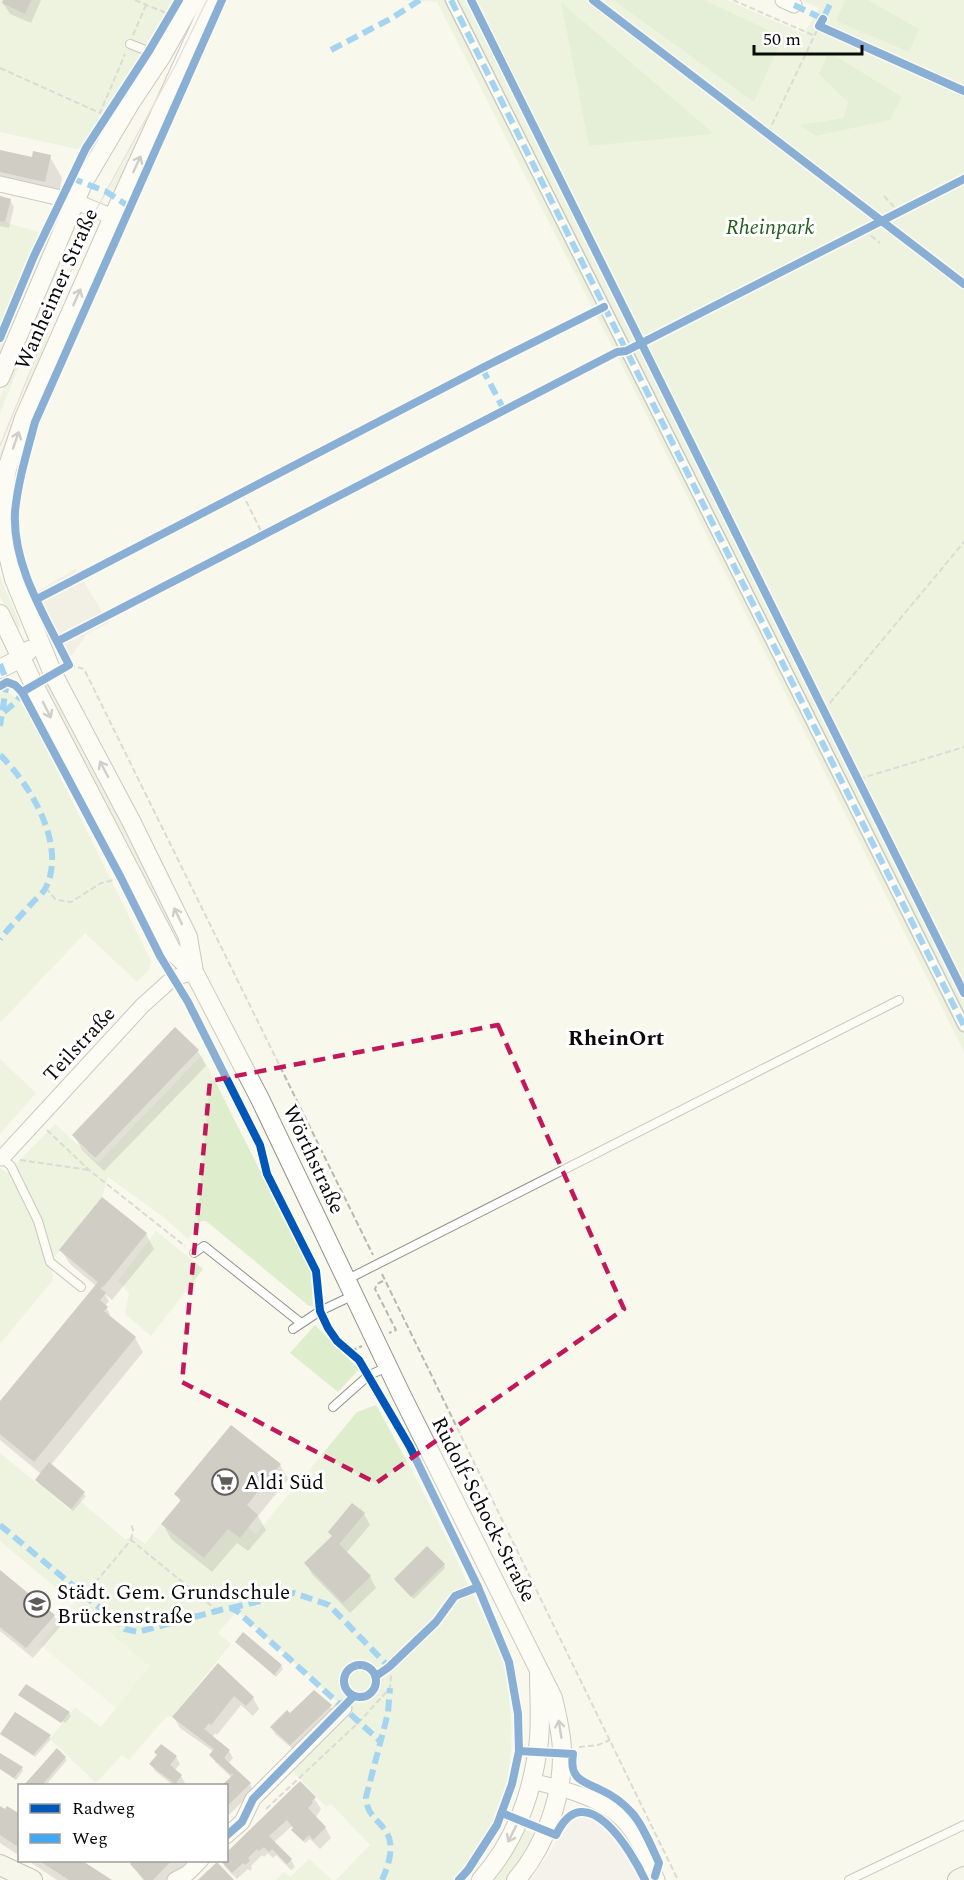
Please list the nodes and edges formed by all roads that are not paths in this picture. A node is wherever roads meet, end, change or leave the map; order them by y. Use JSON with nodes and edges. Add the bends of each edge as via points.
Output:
{"nodes":[{"id":1,"x":193,"y":0,"type":"edge"},
{"id":2,"x":212,"y":0,"type":"edge"},
{"id":3,"x":451,"y":0,"type":"edge"},
{"id":4,"x":130,"y":44,"type":"road end"},
{"id":5,"x":161,"y":57,"type":"junction"},
{"id":6,"x":0,"y":184,"type":"edge"},
{"id":7,"x":74,"y":201,"type":"junction"},
{"id":8,"x":113,"y":217,"type":"junction"},
{"id":9,"x":0,"y":378,"type":"edge"},
{"id":10,"x":1,"y":496,"type":"edge"},
{"id":11,"x":0,"y":614,"type":"edge"},
{"id":12,"x":39,"y":641,"type":"junction"},
{"id":13,"x":6,"y":644,"type":"edge"},
{"id":14,"x":21,"y":658,"type":"junction"},
{"id":15,"x":0,"y":669,"type":"edge"},
{"id":16,"x":194,"y":972,"type":"junction"},
{"id":17,"x":899,"y":1000,"type":"dead end"},
{"id":18,"x":964,"y":1026,"type":"edge"},
{"id":19,"x":2,"y":1158,"type":"joint"},
{"id":20,"x":194,"y":1253,"type":"road end"},
{"id":21,"x":81,"y":1287,"type":"dead end"},
{"id":22,"x":350,"y":1288,"type":"junction"},
{"id":23,"x":301,"y":1323,"type":"junction"},
{"id":24,"x":293,"y":1329,"type":"dead end"},
{"id":25,"x":388,"y":1367,"type":"junction"},
{"id":26,"x":333,"y":1407,"type":"dead end"},
{"id":27,"x":539,"y":1670,"type":"junction"},
{"id":28,"x":349,"y":1702,"type":"junction"},
{"id":29,"x":531,"y":1781,"type":"junction"},
{"id":30,"x":559,"y":1788,"type":"junction"},
{"id":31,"x":964,"y":1825,"type":"edge"},
{"id":32,"x":228,"y":1834,"type":"edge"},
{"id":33,"x":199,"y":1862,"type":"edge"},
{"id":34,"x":0,"y":1864,"type":"edge"},
{"id":35,"x":0,"y":1873,"type":"edge"},
{"id":36,"x":964,"y":1877,"type":"edge"},
{"id":37,"x":9,"y":1880,"type":"edge"},
{"id":38,"x":32,"y":1880,"type":"edge"},
{"id":39,"x":175,"y":1880,"type":"edge"},
{"id":40,"x":481,"y":1880,"type":"edge"},
{"id":41,"x":516,"y":1880,"type":"edge"},
{"id":42,"x":657,"y":1880,"type":"edge"},
{"id":43,"x":849,"y":1880,"type":"edge"},
{"id":44,"x":958,"y":1880,"type":"edge"}],
"edges":[{"from":1,"to":5,"type":"street","name":"Wanheimer Straße"},
{"from":8,"to":2,"type":"street","name":"Wanheimer Straße","one_way":true},
{"from":3,"to":18,"type":"street"},
{"from":4,"to":5,"type":"lane"},
{"from":5,"to":7,"type":"street","name":"Wanheimer Straße"},
{"from":6,"to":7,"type":"street"},
{"from":7,"to":8,"type":"street"},
{"from":7,"to":9,"type":"street","name":"Wanheimer Straße"},
{"from":10,"to":8,"type":"street","name":"Wanheimer Straße","one_way":true,"via":[[24,418]]},
{"from":10,"to":12,"type":"street","name":"Wanheimer Straße","via":[[5,543],[14,579]]},
{"from":11,"to":13,"type":"street"},
{"from":12,"to":13,"type":"street"},
{"from":12,"to":14,"type":"street"},
{"from":16,"to":12,"type":"street","name":"Wörthstraße","one_way":true,"via":[[188,938]]},
{"from":13,"to":14,"type":"street"},
{"from":14,"to":15,"type":"street"},
{"from":14,"to":16,"type":"street","name":"Wörthstraße","one_way":true,"via":[[172,951]]},
{"from":16,"to":19,"type":"street","name":"Teilstraße","via":[[173,978],[142,1006]]},
{"from":16,"to":22,"type":"street","name":"Wörthstraße"},
{"from":17,"to":22,"type":"lane"},
{"from":19,"to":21,"type":"lane","via":[[12,1166],[38,1221],[50,1262]]},
{"from":20,"to":23,"type":"lane","via":[[204,1246]]},
{"from":22,"to":23,"type":"lane"},
{"from":22,"to":25,"type":"street","name":"Wörthstraße"},
{"from":23,"to":24,"type":"lane"},
{"from":25,"to":26,"type":"lane","via":[[369,1375]]},
{"from":25,"to":27,"type":"street","name":"Rudolf-Schock-Straße"},
{"from":27,"to":29,"type":"street","name":"Rudolf-Schock-Straße","via":[[538,1753]]},
{"from":30,"to":27,"type":"street","name":"Rudolf-Schock-Straße","one_way":true,"via":[[568,1754],[553,1698]]},
{"from":28,"to":28,"type":"lane","via":[[369,1695],[375,1687],[376,1676],[369,1667],[353,1666],[345,1673]]},
{"from":28,"to":32,"type":"street","via":[[253,1799],[242,1822]]},
{"from":29,"to":30,"type":"street"},
{"from":29,"to":40,"type":"street","name":"Rudolf-Schock-Straße","one_way":true,"via":[[506,1846]]},
{"from":30,"to":41,"type":"street","name":"Rudolf-Schock-Straße","via":[[541,1841]]},
{"from":30,"to":42,"type":"street","via":[[616,1814],[642,1849]]},
{"from":31,"to":43,"type":"lane"},
{"from":33,"to":39,"type":"street"},
{"from":34,"to":38,"type":"main road"},
{"from":35,"to":37,"type":"main road"},
{"from":36,"to":44,"type":"main road"}]}
